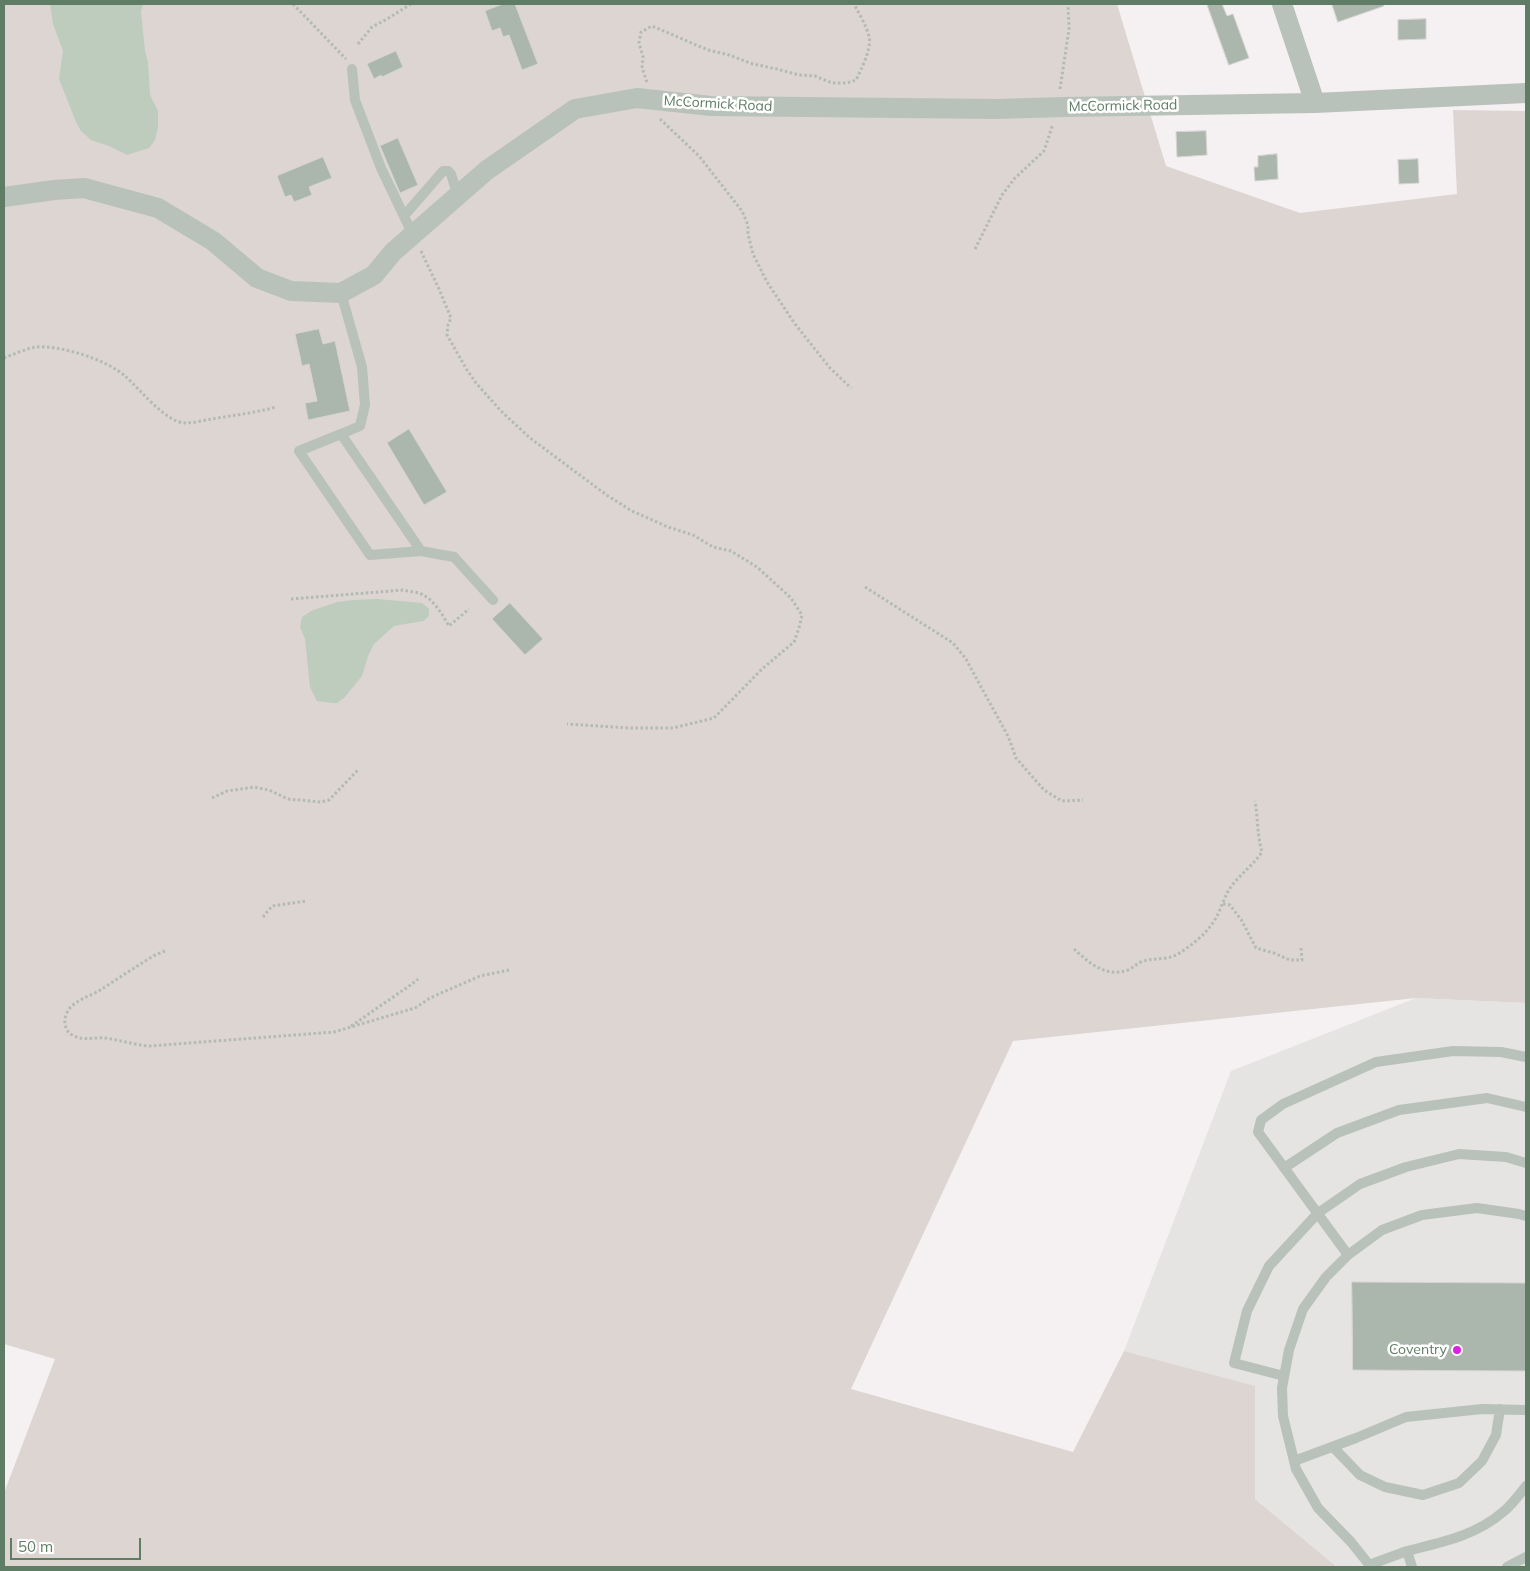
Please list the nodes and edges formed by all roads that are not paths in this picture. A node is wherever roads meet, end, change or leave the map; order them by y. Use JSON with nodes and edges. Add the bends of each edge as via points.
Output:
{"nodes":[{"id":1,"x":1282,"y":4,"type":"edge"},
{"id":2,"x":352,"y":68,"type":"dead end"},
{"id":3,"x":1526,"y":93,"type":"edge"},
{"id":4,"x":1315,"y":103,"type":"junction"},
{"id":5,"x":458,"y":196,"type":"junction"},
{"id":6,"x":4,"y":197,"type":"edge"},
{"id":7,"x":404,"y":216,"type":"junction"},
{"id":8,"x":413,"y":235,"type":"junction"},
{"id":9,"x":341,"y":293,"type":"junction"},
{"id":10,"x":341,"y":434,"type":"junction"},
{"id":11,"x":421,"y":551,"type":"junction"},
{"id":12,"x":493,"y":600,"type":"dead end"},
{"id":13,"x":1526,"y":1057,"type":"edge"},
{"id":14,"x":1526,"y":1107,"type":"edge"},
{"id":15,"x":1526,"y":1163,"type":"edge"},
{"id":16,"x":1284,"y":1168,"type":"junction"},
{"id":17,"x":1318,"y":1213,"type":"junction"},
{"id":18,"x":1526,"y":1216,"type":"edge"},
{"id":19,"x":1348,"y":1255,"type":"junction"},
{"id":20,"x":1284,"y":1376,"type":"junction"},
{"id":21,"x":1500,"y":1409,"type":"junction"},
{"id":22,"x":1526,"y":1410,"type":"edge"},
{"id":23,"x":1333,"y":1447,"type":"junction"},
{"id":24,"x":1294,"y":1461,"type":"junction"},
{"id":25,"x":1526,"y":1486,"type":"edge"},
{"id":26,"x":1408,"y":1551,"type":"junction"},
{"id":27,"x":1526,"y":1558,"type":"edge"},
{"id":28,"x":1370,"y":1566,"type":"edge"},
{"id":29,"x":1412,"y":1567,"type":"edge"},
{"id":30,"x":1507,"y":1567,"type":"edge"}],
"edges":[{"from":1,"to":4,"type":"street"},
{"from":2,"to":7,"type":"lane","via":[[355,100],[381,168]]},
{"from":3,"to":4,"type":"street","name":"McCormick Road"},
{"from":4,"to":5,"type":"street","name":"McCormick Road","via":[[986,109],[711,106],[637,98],[574,109],[487,170]]},
{"from":5,"to":7,"type":"lane","via":[[451,174],[443,171]]},
{"from":5,"to":8,"type":"street","name":"McCormick Road"},
{"from":6,"to":9,"type":"street","name":"McCormick Road","via":[[84,188],[158,208],[213,241],[257,278],[291,291]]},
{"from":7,"to":8,"type":"lane"},
{"from":8,"to":9,"type":"street","name":"McCormick Road","via":[[393,252],[374,276]]},
{"from":9,"to":10,"type":"lane","via":[[362,367],[365,405],[360,426]]},
{"from":10,"to":11,"type":"lane"},
{"from":10,"to":11,"type":"lane","via":[[298,450],[370,555]]},
{"from":11,"to":12,"type":"lane","via":[[454,557]]},
{"from":13,"to":16,"type":"lane","via":[[1501,1052],[1452,1051],[1376,1062],[1283,1104],[1261,1120],[1258,1132]]},
{"from":14,"to":16,"type":"lane","via":[[1486,1098],[1399,1110],[1338,1134]]},
{"from":15,"to":17,"type":"lane","via":[[1506,1157],[1459,1154],[1415,1164],[1360,1184]]},
{"from":16,"to":17,"type":"lane"},
{"from":17,"to":19,"type":"lane"},
{"from":17,"to":20,"type":"lane","via":[[1269,1266],[1247,1311],[1234,1363]]},
{"from":18,"to":19,"type":"lane","via":[[1477,1208],[1422,1215],[1382,1230]]},
{"from":19,"to":20,"type":"lane","via":[[1326,1277],[1303,1309]]},
{"from":20,"to":24,"type":"lane","via":[[1284,1416]]},
{"from":21,"to":22,"type":"lane"},
{"from":21,"to":23,"type":"lane","via":[[1406,1417]]},
{"from":21,"to":23,"type":"lane","via":[[1496,1435],[1482,1461],[1459,1483],[1423,1495],[1385,1487],[1360,1475]]},
{"from":23,"to":24,"type":"lane"},
{"from":24,"to":28,"type":"lane","via":[[1318,1508]]},
{"from":25,"to":26,"type":"lane","via":[[1504,1512],[1478,1530]]},
{"from":26,"to":28,"type":"lane"},
{"from":26,"to":29,"type":"lane"},
{"from":27,"to":30,"type":"lane"}]}
